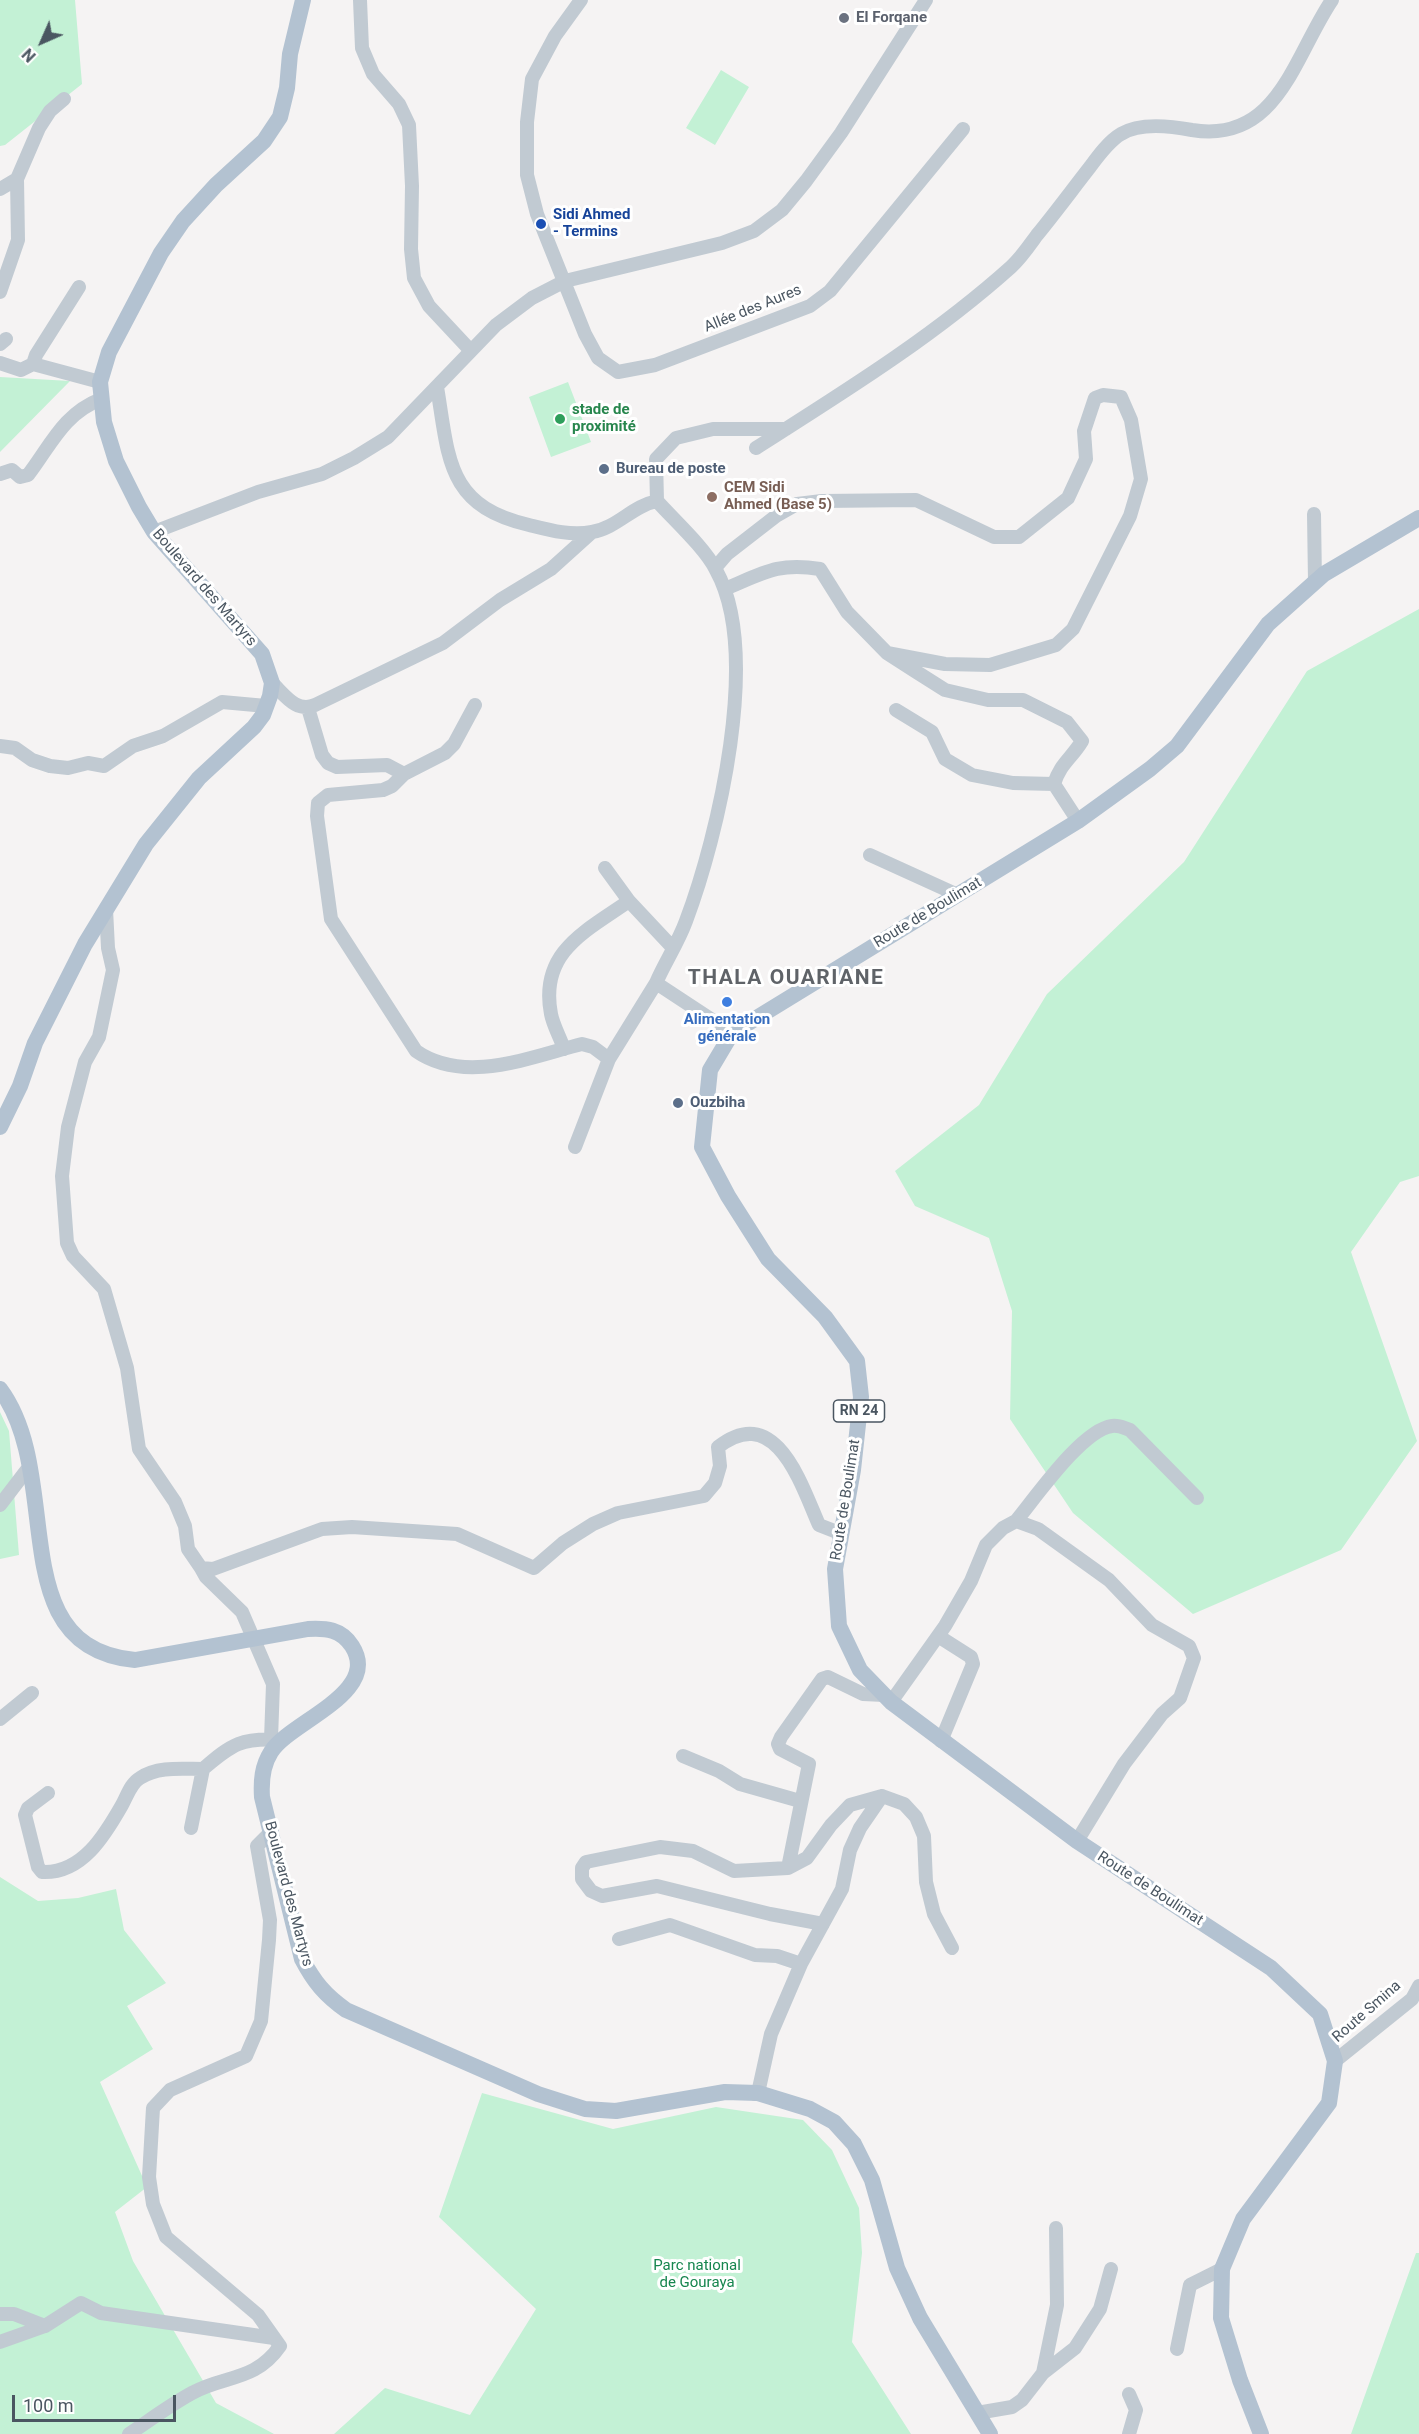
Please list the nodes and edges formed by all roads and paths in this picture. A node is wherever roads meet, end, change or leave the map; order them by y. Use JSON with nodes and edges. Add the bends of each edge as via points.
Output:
{"nodes":[{"id":1,"x":303,"y":0,"type":"edge"},
{"id":2,"x":360,"y":0,"type":"edge"},
{"id":3,"x":581,"y":0,"type":"edge"},
{"id":4,"x":926,"y":0,"type":"edge"},
{"id":5,"x":1332,"y":0,"type":"edge"},
{"id":6,"x":64,"y":99,"type":"dead end"},
{"id":7,"x":963,"y":129,"type":"dead end"},
{"id":8,"x":17,"y":179,"type":"junction"},
{"id":9,"x":0,"y":189,"type":"edge"},
{"id":10,"x":565,"y":281,"type":"junction"},
{"id":11,"x":79,"y":287,"type":"dead end"},
{"id":12,"x":0,"y":292,"type":"edge"},
{"id":13,"x":471,"y":351,"type":"junction"},
{"id":14,"x":0,"y":363,"type":"edge"},
{"id":15,"x":33,"y":364,"type":"junction"},
{"id":16,"x":437,"y":387,"type":"junction"},
{"id":17,"x":100,"y":391,"type":"junction"},
{"id":18,"x":786,"y":429,"type":"junction"},
{"id":19,"x":756,"y":448,"type":"dead end"},
{"id":20,"x":0,"y":474,"type":"edge"},
{"id":21,"x":657,"y":501,"type":"junction"},
{"id":22,"x":1314,"y":514,"type":"dead end"},
{"id":23,"x":1419,"y":518,"type":"edge"},
{"id":24,"x":154,"y":532,"type":"junction"},
{"id":25,"x":592,"y":532,"type":"junction"},
{"id":26,"x":715,"y":568,"type":"junction"},
{"id":27,"x":1314,"y":582,"type":"junction"},
{"id":28,"x":725,"y":589,"type":"junction"},
{"id":29,"x":887,"y":652,"type":"junction"},
{"id":30,"x":272,"y":683,"type":"junction"},
{"id":31,"x":475,"y":705,"type":"dead end"},
{"id":32,"x":266,"y":706,"type":"junction"},
{"id":33,"x":308,"y":708,"type":"junction"},
{"id":34,"x":896,"y":710,"type":"dead end"},
{"id":35,"x":0,"y":746,"type":"edge"},
{"id":36,"x":404,"y":774,"type":"junction"},
{"id":37,"x":1054,"y":784,"type":"junction"},
{"id":38,"x":1078,"y":821,"type":"junction"},
{"id":39,"x":870,"y":855,"type":"dead end"},
{"id":40,"x":605,"y":868,"type":"dead end"},
{"id":41,"x":958,"y":895,"type":"junction"},
{"id":42,"x":629,"y":901,"type":"junction"},
{"id":43,"x":106,"y":909,"type":"junction"},
{"id":44,"x":672,"y":948,"type":"junction"},
{"id":45,"x":656,"y":983,"type":"junction"},
{"id":46,"x":732,"y":1033,"type":"junction"},
{"id":47,"x":564,"y":1048,"type":"junction"},
{"id":48,"x":609,"y":1059,"type":"junction"},
{"id":49,"x":0,"y":1127,"type":"edge"},
{"id":50,"x":575,"y":1147,"type":"dead end"},
{"id":51,"x":0,"y":1389,"type":"edge"},
{"id":52,"x":26,"y":1471,"type":"junction"},
{"id":53,"x":1197,"y":1498,"type":"dead end"},
{"id":54,"x":0,"y":1505,"type":"edge"},
{"id":55,"x":1016,"y":1521,"type":"junction"},
{"id":56,"x":842,"y":1534,"type":"junction"},
{"id":57,"x":201,"y":1568,"type":"junction"},
{"id":58,"x":938,"y":1636,"type":"junction"},
{"id":59,"x":253,"y":1639,"type":"junction"},
{"id":60,"x":32,"y":1693,"type":"dead end"},
{"id":61,"x":888,"y":1699,"type":"junction"},
{"id":62,"x":0,"y":1719,"type":"edge"},
{"id":63,"x":276,"y":1739,"type":"junction"},
{"id":64,"x":941,"y":1741,"type":"junction"},
{"id":65,"x":682,"y":1756,"type":"dead end"},
{"id":66,"x":202,"y":1769,"type":"junction"},
{"id":67,"x":48,"y":1793,"type":"dead end"},
{"id":68,"x":882,"y":1796,"type":"junction"},
{"id":69,"x":800,"y":1801,"type":"junction"},
{"id":70,"x":191,"y":1828,"type":"dead end"},
{"id":71,"x":272,"y":1831,"type":"junction"},
{"id":72,"x":1077,"y":1841,"type":"junction"},
{"id":73,"x":788,"y":1868,"type":"junction"},
{"id":74,"x":823,"y":1924,"type":"junction"},
{"id":75,"x":619,"y":1939,"type":"dead end"},
{"id":76,"x":952,"y":1948,"type":"dead end"},
{"id":77,"x":801,"y":1964,"type":"junction"},
{"id":78,"x":1419,"y":1986,"type":"edge"},
{"id":79,"x":1335,"y":2061,"type":"junction"},
{"id":80,"x":756,"y":2093,"type":"junction"},
{"id":81,"x":1056,"y":2228,"type":"dead end"},
{"id":82,"x":1111,"y":2269,"type":"dead end"},
{"id":83,"x":1222,"y":2269,"type":"junction"},
{"id":84,"x":0,"y":2313,"type":"edge"},
{"id":85,"x":45,"y":2326,"type":"junction"},
{"id":86,"x":274,"y":2338,"type":"junction"},
{"id":87,"x":0,"y":2342,"type":"edge"},
{"id":88,"x":1177,"y":2349,"type":"dead end"},
{"id":89,"x":1043,"y":2373,"type":"junction"},
{"id":90,"x":1129,"y":2394,"type":"dead end"},
{"id":91,"x":977,"y":2413,"type":"junction"},
{"id":92,"x":129,"y":2434,"type":"edge"},
{"id":93,"x":990,"y":2434,"type":"edge"},
{"id":94,"x":1129,"y":2434,"type":"edge"},
{"id":95,"x":1261,"y":2434,"type":"edge"}],
"edges":[{"from":1,"to":17,"type":"main road","name":"Boulevard des Martyrs","via":[[279,117],[264,141],[216,185],[183,221],[161,253],[108,352]]},
{"from":2,"to":13,"type":"street","via":[[362,48],[373,74],[399,104],[409,125],[414,278],[429,306]]},
{"from":3,"to":10,"type":"street","name":"Allée des Aures","via":[[555,36],[532,79],[527,122],[527,175],[537,214]]},
{"from":4,"to":10,"type":"street","via":[[841,133],[782,210],[754,231],[722,243]]},
{"from":5,"to":18,"type":"street","via":[[1297,66],[1252,122],[1230,131],[1206,132],[1159,124],[1121,133],[1098,156],[1014,266],[924,339]]},
{"from":6,"to":8,"type":"street","via":[[39,128]]},
{"from":7,"to":10,"type":"street","name":"Allée des Aures","via":[[831,291],[810,306],[655,365],[618,372],[598,358]]},
{"from":8,"to":9,"type":"street"},
{"from":8,"to":12,"type":"street","via":[[18,240]]},
{"from":10,"to":13,"type":"street","via":[[523,304]]},
{"from":11,"to":15,"type":"street"},
{"from":13,"to":16,"type":"street"},
{"from":14,"to":15,"type":"street","via":[[21,370]]},
{"from":15,"to":17,"type":"street"},
{"from":16,"to":24,"type":"street","via":[[388,437],[344,463]]},
{"from":16,"to":25,"type":"street","via":[[450,461],[464,490],[481,508],[561,533]]},
{"from":17,"to":20,"type":"street","via":[[62,424],[28,475],[20,477],[12,470]]},
{"from":17,"to":24,"type":"main road","name":"Boulevard des Martyrs","via":[[104,422],[116,461]]},
{"from":18,"to":19,"type":"street"},
{"from":18,"to":21,"type":"street","via":[[713,429],[676,438],[656,459]]},
{"from":21,"to":25,"type":"street","via":[[642,504],[615,525]]},
{"from":21,"to":26,"type":"street"},
{"from":22,"to":27,"type":"street"},
{"from":23,"to":27,"type":"main road","name":"Route de Boulimat","number":"RN 24"},
{"from":24,"to":30,"type":"main road","name":"Boulevard des Martyrs","via":[[262,654]]},
{"from":25,"to":33,"type":"street","via":[[551,569],[442,643]]},
{"from":26,"to":28,"type":"street"},
{"from":26,"to":29,"type":"street","via":[[776,516],[797,504],[822,501],[916,500],[994,537],[1018,537],[1068,498],[1086,459],[1084,431],[1095,398],[1121,397],[1131,420],[1141,479],[1130,516],[1073,628],[1056,645],[990,665],[945,664]]},
{"from":27,"to":38,"type":"main road","name":"Route de Boulimat","number":"RN 24","via":[[1268,624],[1177,746]]},
{"from":28,"to":29,"type":"street","via":[[768,570],[794,565],[820,569],[846,612]]},
{"from":28,"to":44,"type":"street","via":[[736,651],[737,697],[716,822],[685,923]]},
{"from":29,"to":37,"type":"street","via":[[945,690],[988,700],[1023,700],[1067,722],[1082,741],[1073,757],[1059,769]]},
{"from":30,"to":32,"type":"main road"},
{"from":30,"to":33,"type":"street","via":[[294,704]]},
{"from":31,"to":36,"type":"street","via":[[449,749]]},
{"from":32,"to":35,"type":"street","via":[[222,702],[163,736],[133,746],[104,766],[50,766],[15,748]]},
{"from":32,"to":43,"type":"main road","via":[[254,727],[173,808]]},
{"from":33,"to":36,"type":"street","via":[[322,756],[328,763],[337,767],[387,765]]},
{"from":34,"to":37,"type":"street","via":[[932,732],[945,759],[972,775],[1013,783]]},
{"from":36,"to":47,"type":"street","via":[[383,790],[328,795],[318,803],[331,919],[416,1051],[426,1058],[465,1068],[498,1066]]},
{"from":37,"to":38,"type":"street"},
{"from":38,"to":41,"type":"main road","name":"Route de Boulimat","number":"RN 24"},
{"from":39,"to":41,"type":"street"},
{"from":40,"to":42,"type":"street"},
{"from":41,"to":46,"type":"main road","name":"Route de Boulimat","number":"RN 24"},
{"from":42,"to":44,"type":"street"},
{"from":42,"to":47,"type":"street","via":[[581,935],[555,962],[550,978],[551,1014]]},
{"from":43,"to":49,"type":"main road","via":[[34,1043],[20,1086]]},
{"from":43,"to":57,"type":"street","via":[[113,970],[99,1036],[85,1062],[68,1127],[62,1176],[67,1243],[73,1256],[104,1289],[127,1368],[139,1449],[175,1502],[186,1526],[188,1549]]},
{"from":44,"to":45,"type":"street"},
{"from":45,"to":46,"type":"street"},
{"from":45,"to":48,"type":"street"},
{"from":46,"to":56,"type":"main road","name":"Route de Boulimat","number":"RN 24","via":[[710,1070],[702,1147],[768,1259],[825,1317],[857,1361],[861,1397]]},
{"from":47,"to":48,"type":"street","via":[[582,1044]]},
{"from":48,"to":50,"type":"street"},
{"from":51,"to":52,"type":"main road","name":"Boulevard des Martyrs","via":[[17,1422]]},
{"from":52,"to":54,"type":"street"},
{"from":52,"to":59,"type":"main road","name":"Boulevard des Martyrs","via":[[32,1578],[42,1608],[62,1634],[108,1658],[135,1660]]},
{"from":53,"to":55,"type":"street","via":[[1130,1430],[1109,1426],[1072,1450]]},
{"from":55,"to":58,"type":"street","via":[[986,1545],[971,1581]]},
{"from":55,"to":72,"type":"street","via":[[1038,1529],[1108,1580],[1152,1625],[1189,1646],[1194,1658],[1180,1698],[1162,1714],[1124,1764]]},
{"from":56,"to":57,"type":"street","via":[[819,1525],[805,1489],[772,1441],[758,1434],[739,1434],[718,1447],[720,1466],[715,1483],[704,1496],[618,1513],[563,1543],[534,1568],[457,1534],[352,1527],[322,1529],[213,1569]]},
{"from":56,"to":61,"type":"main road","name":"Route de Boulimat","number":"RN 24","via":[[835,1569],[839,1626],[860,1670]]},
{"from":57,"to":59,"type":"street","via":[[242,1612]]},
{"from":58,"to":61,"type":"street"},
{"from":58,"to":64,"type":"street","via":[[971,1657],[973,1664]]},
{"from":59,"to":63,"type":"street","via":[[273,1684]]},
{"from":59,"to":63,"type":"main road","name":"Boulevard des Martyrs","via":[[326,1628],[340,1633],[359,1660],[356,1675],[332,1706]]},
{"from":60,"to":62,"type":"street"},
{"from":61,"to":64,"type":"main road","name":"Route de Boulimat","number":"RN 24"},
{"from":61,"to":69,"type":"street","via":[[863,1694],[828,1677],[822,1679],[778,1744],[780,1749],[809,1764]]},
{"from":63,"to":66,"type":"street","via":[[256,1737],[230,1745]]},
{"from":63,"to":71,"type":"main road","name":"Boulevard des Martyrs","via":[[261,1778]]},
{"from":64,"to":72,"type":"main road","name":"Route de Boulimat","number":"RN 24"},
{"from":65,"to":69,"type":"street","via":[[740,1784]]},
{"from":66,"to":67,"type":"street","via":[[156,1770],[138,1779],[104,1837],[86,1855],[55,1872],[42,1872],[38,1867],[25,1815]]},
{"from":66,"to":70,"type":"street"},
{"from":68,"to":73,"type":"street","via":[[850,1805],[807,1858]]},
{"from":68,"to":74,"type":"street","via":[[860,1828],[850,1850],[842,1889]]},
{"from":68,"to":76,"type":"street","via":[[904,1804],[916,1817],[924,1836],[934,1914]]},
{"from":69,"to":73,"type":"street"},
{"from":71,"to":80,"type":"main road","name":"Boulevard des Martyrs","via":[[302,1959],[319,1988],[346,2010],[538,2094],[585,2109],[616,2111],[715,2094]]},
{"from":71,"to":86,"type":"street","via":[[257,1846],[270,1920],[261,2021],[254,2041],[246,2056],[170,2090],[153,2108],[149,2156],[153,2204],[166,2236],[258,2315]]},
{"from":72,"to":79,"type":"main road","name":"Route de Boulimat","number":"RN 24","via":[[1271,1968],[1320,2014]]},
{"from":73,"to":74,"type":"street","via":[[734,1871],[693,1851],[660,1847],[586,1862],[582,1879],[591,1891],[602,1896],[657,1886]]},
{"from":74,"to":77,"type":"street"},
{"from":75,"to":77,"type":"street","via":[[670,1925],[754,1955],[777,1956]]},
{"from":77,"to":80,"type":"street","via":[[771,2034]]},
{"from":78,"to":79,"type":"street","name":"Route Smina","via":[[1412,1999]]},
{"from":79,"to":83,"type":"main road","name":"Route de Boulimat","number":"RN 24","via":[[1329,2103],[1243,2219]]},
{"from":80,"to":91,"type":"main road","name":"Boulevard des Martyrs","via":[[810,2109],[834,2122],[854,2144],[872,2180],[883,2226],[906,2288]]},
{"from":81,"to":89,"type":"street","via":[[1057,2305]]},
{"from":82,"to":89,"type":"street","via":[[1100,2309],[1075,2348]]},
{"from":83,"to":88,"type":"street","via":[[1190,2285]]},
{"from":83,"to":95,"type":"main road","name":"Route de Boulimat","number":"RN 24","via":[[1221,2318]]},
{"from":84,"to":85,"type":"street"},
{"from":85,"to":86,"type":"street","via":[[81,2303],[101,2313]]},
{"from":85,"to":87,"type":"street"},
{"from":86,"to":92,"type":"street","via":[[280,2346],[271,2359],[239,2378],[194,2392]]},
{"from":89,"to":91,"type":"street","via":[[1012,2407]]},
{"from":90,"to":94,"type":"street","via":[[1136,2410]]},
{"from":91,"to":93,"type":"main road","name":"Boulevard des Martyrs"}]}
